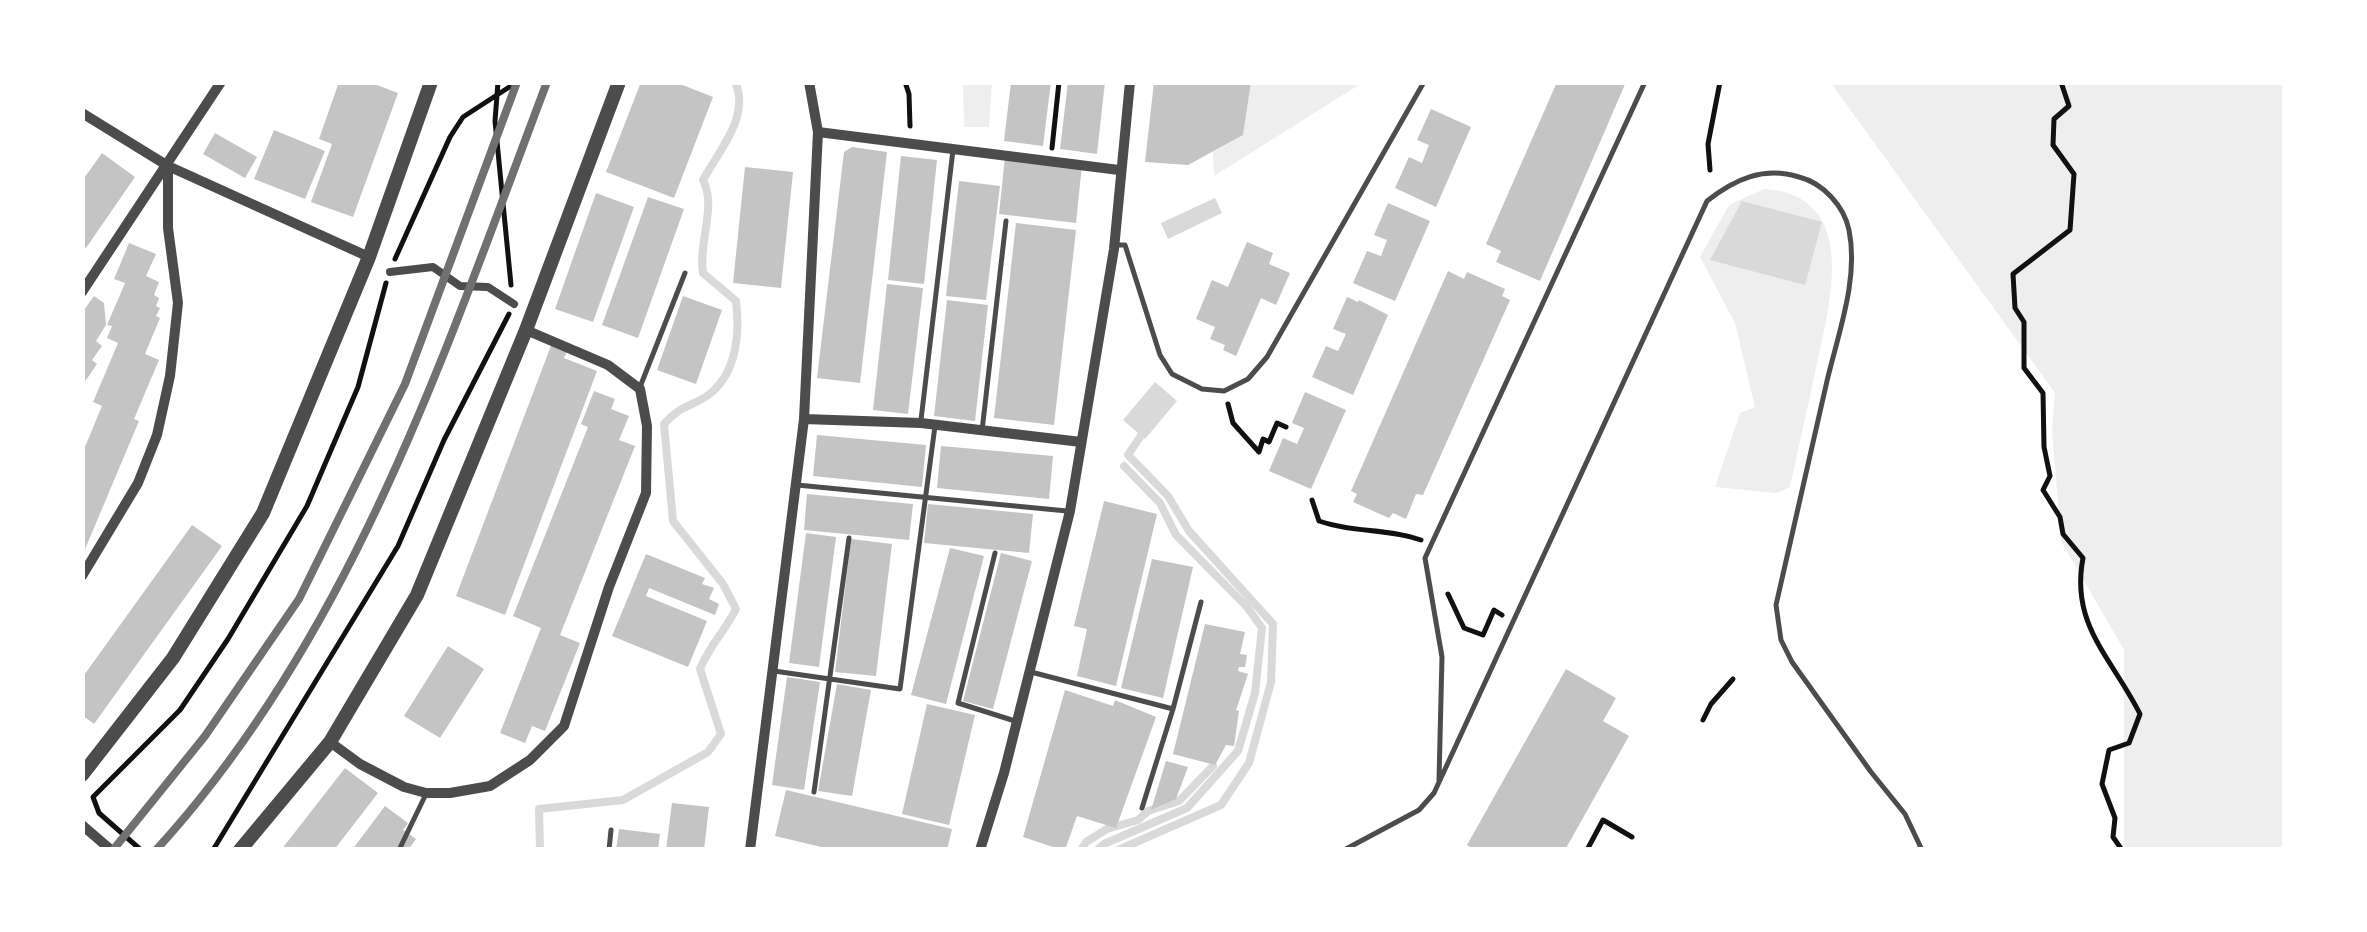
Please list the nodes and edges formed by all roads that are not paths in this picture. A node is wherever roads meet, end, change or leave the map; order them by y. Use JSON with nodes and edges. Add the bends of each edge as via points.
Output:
{"nodes":[{"id":1,"x":221,"y":82,"type":"edge"},
{"id":2,"x":432,"y":82,"type":"edge"},
{"id":3,"x":618,"y":82,"type":"edge"},
{"id":4,"x":809,"y":82,"type":"edge"},
{"id":5,"x":1130,"y":82,"type":"edge"},
{"id":6,"x":1424,"y":82,"type":"edge"},
{"id":7,"x":1646,"y":82,"type":"edge"},
{"id":8,"x":82,"y":113,"type":"edge"},
{"id":9,"x":818,"y":132,"type":"junction"},
{"id":10,"x":953,"y":150,"type":"junction"},
{"id":11,"x":168,"y":166,"type":"junction"},
{"id":12,"x":1119,"y":170,"type":"junction"},
{"id":13,"x":1006,"y":221,"type":"dead end"},
{"id":14,"x":1114,"y":245,"type":"junction"},
{"id":15,"x":369,"y":257,"type":"junction"},
{"id":16,"x":390,"y":272,"type":"dead end"},
{"id":17,"x":685,"y":273,"type":"dead end"},
{"id":18,"x":82,"y":292,"type":"edge"},
{"id":19,"x":514,"y":304,"type":"road end"},
{"id":20,"x":526,"y":330,"type":"junction"},
{"id":21,"x":640,"y":389,"type":"junction"},
{"id":22,"x":804,"y":419,"type":"junction"},
{"id":23,"x":921,"y":423,"type":"junction"},
{"id":24,"x":935,"y":426,"type":"junction"},
{"id":25,"x":982,"y":431,"type":"junction"},
{"id":26,"x":1081,"y":442,"type":"junction"},
{"id":27,"x":797,"y":484,"type":"junction"},
{"id":28,"x":926,"y":498,"type":"junction"},
{"id":29,"x":1070,"y":511,"type":"junction"},
{"id":30,"x":849,"y":538,"type":"dead end"},
{"id":31,"x":995,"y":553,"type":"dead end"},
{"id":32,"x":82,"y":576,"type":"edge"},
{"id":33,"x":1201,"y":602,"type":"dead end"},
{"id":34,"x":772,"y":670,"type":"junction"},
{"id":35,"x":1031,"y":672,"type":"junction"},
{"id":36,"x":830,"y":679,"type":"junction"},
{"id":37,"x":1174,"y":709,"type":"junction"},
{"id":38,"x":1018,"y":722,"type":"junction"},
{"id":39,"x":330,"y":742,"type":"junction"},
{"id":40,"x":82,"y":776,"type":"edge"},
{"id":41,"x":1439,"y":783,"type":"junction"},
{"id":42,"x":814,"y":792,"type":"dead end"},
{"id":43,"x":426,"y":793,"type":"junction"},
{"id":44,"x":1142,"y":808,"type":"dead end"},
{"id":45,"x":82,"y":825,"type":"edge"},
{"id":46,"x":611,"y":830,"type":"dead end"},
{"id":47,"x":752,"y":849,"type":"edge"},
{"id":48,"x":111,"y":850,"type":"edge"},
{"id":49,"x":240,"y":850,"type":"edge"},
{"id":50,"x":399,"y":850,"type":"edge"},
{"id":51,"x":609,"y":850,"type":"edge"},
{"id":52,"x":980,"y":850,"type":"edge"},
{"id":53,"x":1344,"y":850,"type":"edge"},
{"id":54,"x":1922,"y":850,"type":"edge"}],
"edges":[{"from":1,"to":11,"type":"street"},
{"from":2,"to":15,"type":"street"},
{"from":3,"to":20,"type":"street"},
{"from":4,"to":9,"type":"street"},
{"from":5,"to":12,"type":"street"},
{"from":6,"to":14,"type":"lane","via":[[1267,357],[1248,379],[1224,391],[1194,387],[1167,368],[1125,246]]},
{"from":7,"to":41,"type":"lane","via":[[1426,558],[1442,657]]},
{"from":8,"to":11,"type":"street"},
{"from":9,"to":10,"type":"street"},
{"from":9,"to":22,"type":"street"},
{"from":10,"to":12,"type":"street"},
{"from":10,"to":23,"type":"lane"},
{"from":11,"to":15,"type":"street"},
{"from":11,"to":18,"type":"street"},
{"from":11,"to":32,"type":"street","via":[[178,303],[170,376],[138,483]]},
{"from":12,"to":14,"type":"street"},
{"from":13,"to":25,"type":"lane"},
{"from":14,"to":26,"type":"street"},
{"from":15,"to":40,"type":"street","via":[[262,513],[173,658]]},
{"from":16,"to":19,"type":"street","via":[[433,267],[460,286],[488,287]]},
{"from":17,"to":21,"type":"lane"},
{"from":20,"to":21,"type":"street","via":[[608,365]]},
{"from":20,"to":39,"type":"street","via":[[417,595]]},
{"from":21,"to":43,"type":"street","via":[[646,493],[564,726],[490,786]]},
{"from":22,"to":23,"type":"street"},
{"from":22,"to":27,"type":"street"},
{"from":23,"to":24,"type":"street"},
{"from":24,"to":25,"type":"street"},
{"from":24,"to":28,"type":"lane"},
{"from":25,"to":26,"type":"street"},
{"from":26,"to":29,"type":"street"},
{"from":27,"to":28,"type":"lane"},
{"from":27,"to":34,"type":"street"},
{"from":28,"to":29,"type":"lane"},
{"from":28,"to":36,"type":"lane","via":[[900,689]]},
{"from":29,"to":35,"type":"street"},
{"from":30,"to":36,"type":"lane"},
{"from":31,"to":38,"type":"lane","via":[[958,703]]},
{"from":33,"to":37,"type":"lane"},
{"from":34,"to":36,"type":"lane"},
{"from":34,"to":47,"type":"street"},
{"from":35,"to":37,"type":"lane"},
{"from":35,"to":38,"type":"street"},
{"from":36,"to":42,"type":"lane"},
{"from":37,"to":44,"type":"lane"},
{"from":38,"to":52,"type":"street"},
{"from":39,"to":43,"type":"street","via":[[360,764]]},
{"from":39,"to":49,"type":"street"},
{"from":41,"to":53,"type":"lane","via":[[1420,810]]},
{"from":41,"to":54,"type":"lane","via":[[1698,216],[1732,184],[1782,172],[1806,178],[1830,196],[1846,220],[1851,249],[1776,605],[1781,640],[1905,814]]},
{"from":43,"to":50,"type":"lane"},
{"from":45,"to":48,"type":"street"},
{"from":46,"to":51,"type":"lane"}]}
